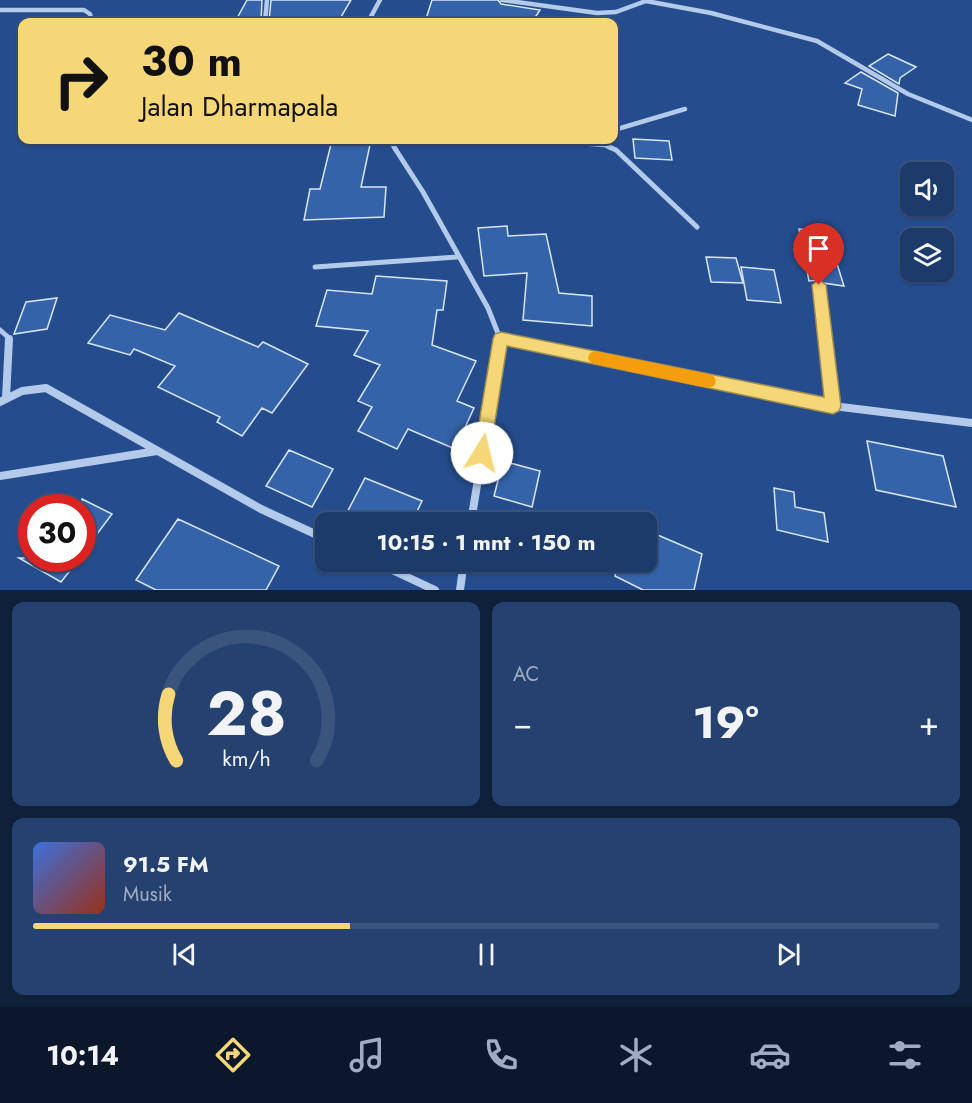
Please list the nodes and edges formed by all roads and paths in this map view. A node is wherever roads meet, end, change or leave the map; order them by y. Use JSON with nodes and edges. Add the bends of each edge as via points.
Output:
{"nodes":[{"id":1,"x":267,"y":0,"type":"edge"},
{"id":2,"x":380,"y":0,"type":"edge"},
{"id":3,"x":502,"y":0,"type":"edge"},
{"id":4,"x":0,"y":10,"type":"edge"},
{"id":5,"x":91,"y":18,"type":"edge"},
{"id":6,"x":265,"y":18,"type":"edge"},
{"id":7,"x":370,"y":18,"type":"edge"},
{"id":8,"x":685,"y":109,"type":"dead end"},
{"id":9,"x":972,"y":120,"type":"edge"},
{"id":10,"x":618,"y":129,"type":"edge"},
{"id":11,"x":393,"y":144,"type":"edge"},
{"id":12,"x":595,"y":144,"type":"edge"},
{"id":13,"x":698,"y":227,"type":"dead end"},
{"id":14,"x":457,"y":257,"type":"junction"},
{"id":15,"x":315,"y":267,"type":"dead end"},
{"id":16,"x":819,"y":285,"type":"dead end"},
{"id":17,"x":0,"y":330,"type":"edge"},
{"id":18,"x":501,"y":339,"type":"junction"},
{"id":19,"x":3,"y":400,"type":"edge"},
{"id":20,"x":833,"y":406,"type":"junction"},
{"id":21,"x":972,"y":423,"type":"edge"},
{"id":22,"x":157,"y":451,"type":"junction"},
{"id":23,"x":0,"y":476,"type":"edge"},
{"id":24,"x":473,"y":512,"type":"edge"},
{"id":25,"x":315,"y":534,"type":"edge"},
{"id":26,"x":397,"y":572,"type":"edge"},
{"id":27,"x":462,"y":572,"type":"edge"},
{"id":28,"x":435,"y":590,"type":"edge"},
{"id":29,"x":460,"y":590,"type":"edge"}],
"edges":[{"from":1,"to":6,"type":"street"},
{"from":2,"to":7,"type":"street"},
{"from":3,"to":9,"type":"street","via":[[598,13],[626,11],[646,1],[711,13],[817,41],[908,94]]},
{"from":4,"to":5,"type":"street","via":[[84,10]]},
{"from":8,"to":10,"type":"street"},
{"from":11,"to":14,"type":"street"},
{"from":12,"to":13,"type":"street","via":[[616,150]]},
{"from":14,"to":15,"type":"street"},
{"from":14,"to":18,"type":"street","via":[[488,308]]},
{"from":16,"to":20,"type":"street"},
{"from":17,"to":19,"type":"street","via":[[9,338]]},
{"from":18,"to":20,"type":"street"},
{"from":18,"to":24,"type":"street"},
{"from":19,"to":22,"type":"street","via":[[21,390],[46,388]]},
{"from":20,"to":21,"type":"street"},
{"from":22,"to":23,"type":"street"},
{"from":22,"to":25,"type":"street","via":[[261,509]]},
{"from":26,"to":28,"type":"street"},
{"from":27,"to":29,"type":"street"}]}
